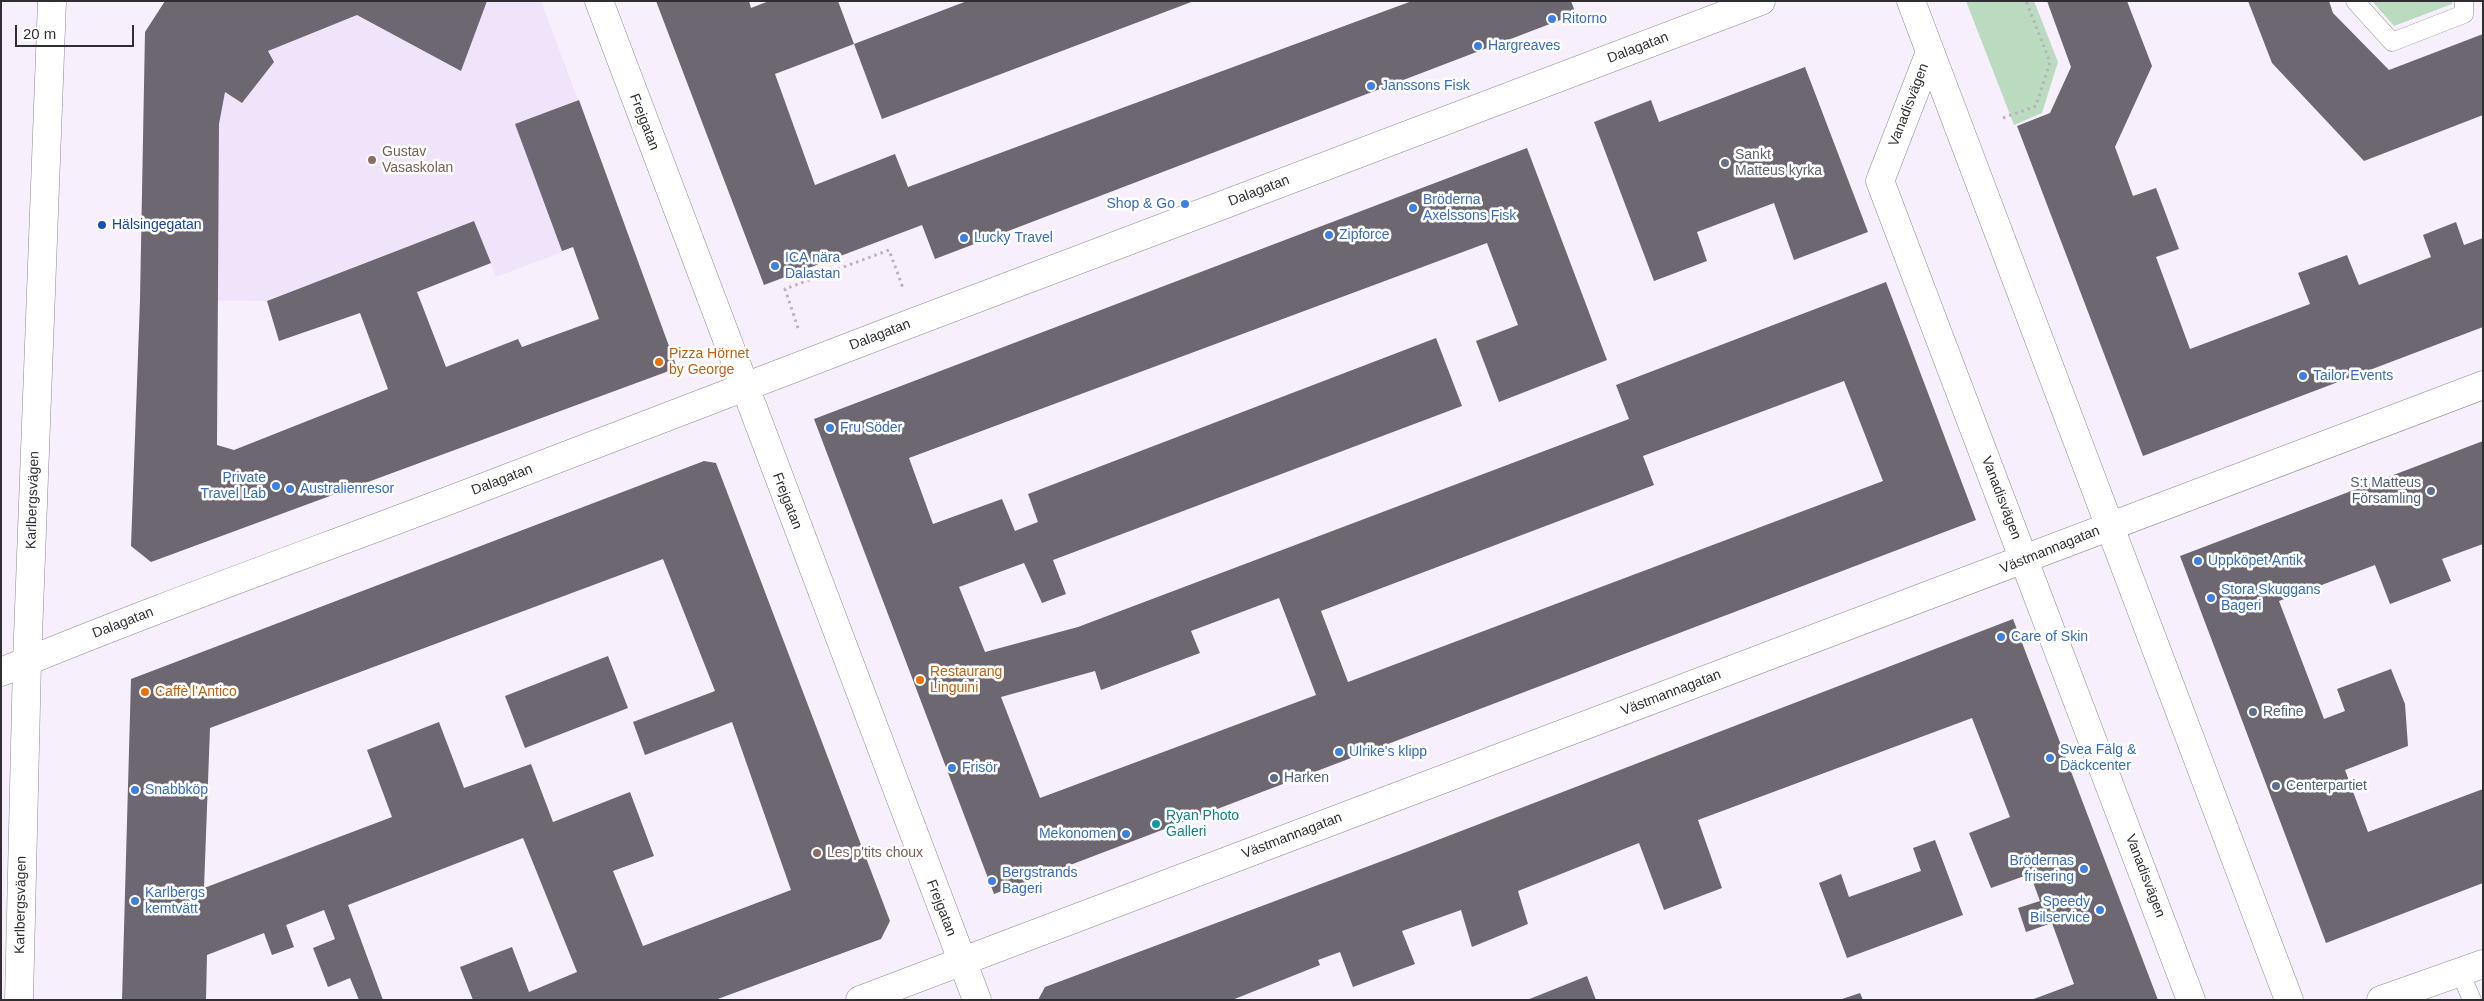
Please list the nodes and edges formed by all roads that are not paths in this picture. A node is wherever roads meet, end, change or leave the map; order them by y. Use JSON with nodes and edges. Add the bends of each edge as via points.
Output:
{"nodes":[{"id":1,"x":52,"y":1,"type":"edge"},
{"id":2,"x":599,"y":1,"type":"edge"},
{"id":3,"x":1761,"y":1,"type":"edge"},
{"id":4,"x":1911,"y":1,"type":"edge"},
{"id":5,"x":2355,"y":1,"type":"edge"},
{"id":6,"x":2464,"y":1,"type":"edge"},
{"id":7,"x":1930,"y":52,"type":"junction"},
{"id":8,"x":2483,"y":385,"type":"edge"},
{"id":9,"x":744,"y":388,"type":"junction"},
{"id":10,"x":2109,"y":526,"type":"junction"},
{"id":11,"x":2025,"y":560,"type":"junction"},
{"id":12,"x":27,"y":662,"type":"junction"},
{"id":13,"x":1,"y":672,"type":"edge"},
{"id":14,"x":961,"y":960,"type":"junction"},
{"id":15,"x":2471,"y":968,"type":"edge"},
{"id":16,"x":20,"y":1000,"type":"edge"},
{"id":17,"x":860,"y":1000,"type":"edge"},
{"id":18,"x":977,"y":1000,"type":"edge"},
{"id":19,"x":2191,"y":1000,"type":"edge"},
{"id":20,"x":2289,"y":1000,"type":"edge"},
{"id":21,"x":2381,"y":1000,"type":"edge"},
{"id":22,"x":2472,"y":1000,"type":"edge"}],
"edges":[{"from":1,"to":12,"type":"street","name":"Karlbergsvägen"},
{"from":2,"to":9,"type":"street","name":"Frejgatan"},
{"from":3,"to":9,"type":"street","name":"Dalagatan"},
{"from":4,"to":7,"type":"street","name":"Vanadisvägen"},
{"from":5,"to":6,"type":"lane","via":[[2392,42],[2464,14]]},
{"from":7,"to":10,"type":"street","name":"Vanadisvägen"},
{"from":7,"to":11,"type":"street","name":"Vanadisvägen","via":[[1880,181]]},
{"from":8,"to":10,"type":"street","name":"Västmannagatan"},
{"from":9,"to":12,"type":"street","name":"Dalagatan","via":[[109,627]]},
{"from":9,"to":14,"type":"street","name":"Frejgatan"},
{"from":10,"to":11,"type":"street","name":"Västmannagatan"},
{"from":10,"to":20,"type":"street","name":"Vanadisvägen"},
{"from":11,"to":14,"type":"street","name":"Västmannagatan"},
{"from":11,"to":19,"type":"street","name":"Vanadisvägen","via":[[2086,743],[2142,892]]},
{"from":12,"to":13,"type":"street","name":"Dalagatan"},
{"from":12,"to":16,"type":"street","name":"Karlbergsvägen"},
{"from":14,"to":17,"type":"street","name":"Västmannagatan"},
{"from":14,"to":18,"type":"street","name":"Frejgatan"},
{"from":15,"to":21,"type":"street"},
{"from":15,"to":22,"type":"lane"}]}
